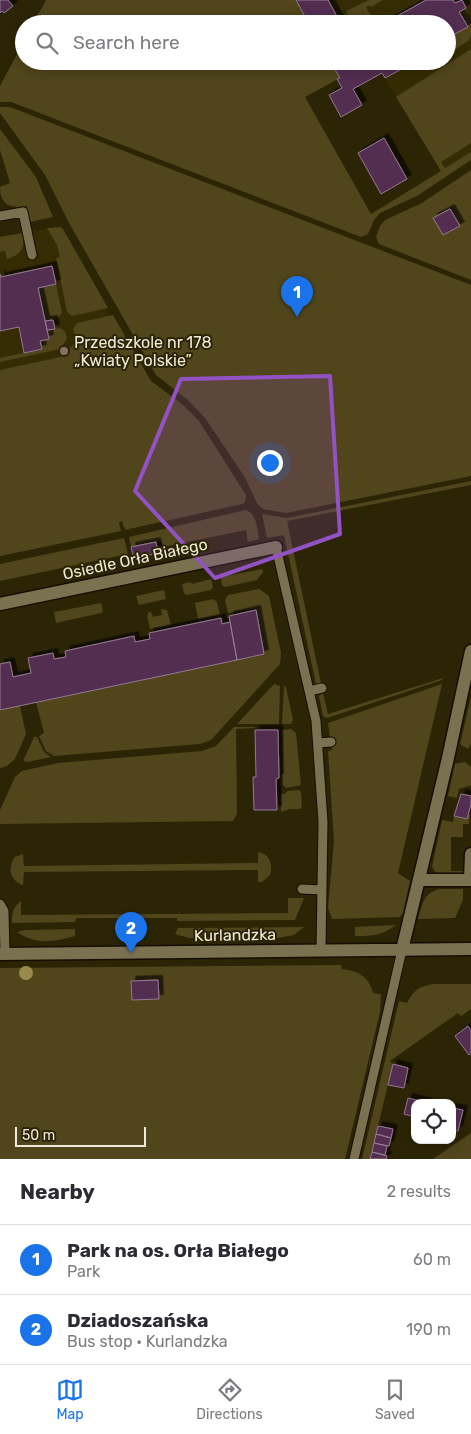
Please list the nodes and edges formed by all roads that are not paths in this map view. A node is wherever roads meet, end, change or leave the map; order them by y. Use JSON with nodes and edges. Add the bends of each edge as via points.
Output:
{"nodes":[{"id":1,"x":0,"y":216,"type":"edge"},
{"id":2,"x":32,"y":255,"type":"dead end"},
{"id":3,"x":276,"y":547,"type":"joint"},
{"id":4,"x":0,"y":604,"type":"edge"},
{"id":5,"x":471,"y":651,"type":"edge"},
{"id":6,"x":322,"y":688,"type":"dead end"},
{"id":7,"x":309,"y":691,"type":"junction"},
{"id":8,"x":331,"y":742,"type":"dead end"},
{"id":9,"x":318,"y":743,"type":"junction"},
{"id":10,"x":471,"y":854,"type":"edge"},
{"id":11,"x":420,"y":880,"type":"junction"},
{"id":12,"x":470,"y":880,"type":"edge"},
{"id":13,"x":302,"y":889,"type":"dead end"},
{"id":14,"x":321,"y":890,"type":"junction"},
{"id":15,"x":0,"y":904,"type":"edge"},
{"id":16,"x":471,"y":949,"type":"edge"},
{"id":17,"x":402,"y":950,"type":"junction"},
{"id":18,"x":321,"y":951,"type":"junction"},
{"id":19,"x":3,"y":954,"type":"edge"},
{"id":20,"x":354,"y":1159,"type":"edge"}],
"edges":[{"from":1,"to":2,"type":"lane","via":[[23,212]]},
{"from":3,"to":4,"type":"street","name":"Osiedle Orła Białego"},
{"from":3,"to":7,"type":"lane"},
{"from":5,"to":11,"type":"street"},
{"from":6,"to":7,"type":"lane"},
{"from":7,"to":9,"type":"lane"},
{"from":8,"to":9,"type":"lane"},
{"from":9,"to":14,"type":"lane","via":[[323,822]]},
{"from":10,"to":12,"type":"street"},
{"from":11,"to":12,"type":"street"},
{"from":11,"to":17,"type":"street"},
{"from":13,"to":14,"type":"lane"},
{"from":14,"to":18,"type":"lane"},
{"from":15,"to":19,"type":"lane","via":[[4,911]]},
{"from":16,"to":17,"type":"street","name":"Kurlandzka"},
{"from":17,"to":18,"type":"street","name":"Kurlandzka"},
{"from":17,"to":20,"type":"lane"},
{"from":18,"to":19,"type":"street","name":"Kurlandzka"}]}
